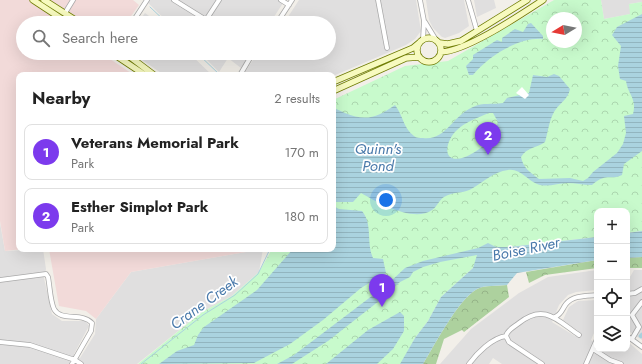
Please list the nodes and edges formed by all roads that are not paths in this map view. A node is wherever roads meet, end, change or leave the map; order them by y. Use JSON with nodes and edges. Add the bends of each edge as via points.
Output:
{"nodes":[{"id":1,"x":33,"y":0,"type":"edge"},
{"id":2,"x":44,"y":0,"type":"edge"},
{"id":3,"x":73,"y":0,"type":"edge"},
{"id":4,"x":147,"y":0,"type":"edge"},
{"id":5,"x":174,"y":0,"type":"edge"},
{"id":6,"x":219,"y":0,"type":"edge"},
{"id":7,"x":281,"y":0,"type":"edge"},
{"id":8,"x":292,"y":0,"type":"edge"},
{"id":9,"x":378,"y":0,"type":"edge"},
{"id":10,"x":420,"y":0,"type":"edge"},
{"id":11,"x":468,"y":0,"type":"edge"},
{"id":12,"x":527,"y":0,"type":"edge"},
{"id":13,"x":543,"y":0,"type":"edge"},
{"id":14,"x":289,"y":5,"type":"junction"},
{"id":15,"x":65,"y":13,"type":"junction"},
{"id":16,"x":57,"y":16,"type":"edge"},
{"id":17,"x":70,"y":16,"type":"edge"},
{"id":18,"x":137,"y":16,"type":"edge"},
{"id":19,"x":197,"y":16,"type":"edge"},
{"id":20,"x":209,"y":16,"type":"edge"},
{"id":21,"x":282,"y":16,"type":"edge"},
{"id":22,"x":424,"y":22,"type":"junction"},
{"id":23,"x":477,"y":31,"type":"junction"},
{"id":24,"x":421,"y":41,"type":"junction"},
{"id":25,"x":438,"y":42,"type":"junction"},
{"id":26,"x":388,"y":48,"type":"dead end"},
{"id":27,"x":441,"y":52,"type":"junction"},
{"id":28,"x":419,"y":57,"type":"junction"},
{"id":29,"x":122,"y":60,"type":"edge"},
{"id":30,"x":134,"y":60,"type":"edge"},
{"id":31,"x":249,"y":60,"type":"edge"},
{"id":32,"x":140,"y":72,"type":"edge"},
{"id":33,"x":150,"y":72,"type":"edge"},
{"id":34,"x":242,"y":72,"type":"edge"},
{"id":35,"x":336,"y":81,"type":"edge"},
{"id":36,"x":336,"y":90,"type":"edge"},
{"id":37,"x":0,"y":280,"type":"edge"},
{"id":38,"x":642,"y":289,"type":"edge"},
{"id":39,"x":630,"y":294,"type":"edge"},
{"id":40,"x":594,"y":296,"type":"edge"},
{"id":41,"x":642,"y":302,"type":"edge"},
{"id":42,"x":555,"y":317,"type":"junction"},
{"id":43,"x":579,"y":335,"type":"dead end"},
{"id":44,"x":506,"y":336,"type":"junction"},
{"id":45,"x":632,"y":339,"type":"joint"},
{"id":46,"x":0,"y":342,"type":"edge"},
{"id":47,"x":642,"y":347,"type":"edge"},
{"id":48,"x":593,"y":349,"type":"joint"},
{"id":49,"x":74,"y":362,"type":"edge"},
{"id":50,"x":80,"y":364,"type":"edge"},
{"id":51,"x":468,"y":364,"type":"edge"},
{"id":52,"x":542,"y":364,"type":"edge"},
{"id":53,"x":586,"y":364,"type":"edge"},
{"id":54,"x":621,"y":364,"type":"edge"}],
"edges":[{"from":1,"to":16,"type":"street"},
{"from":2,"to":15,"type":"street"},
{"from":3,"to":15,"type":"street"},
{"from":4,"to":18,"type":"street"},
{"from":5,"to":19,"type":"street"},
{"from":6,"to":20,"type":"street"},
{"from":7,"to":14,"type":"street"},
{"from":8,"to":14,"type":"street"},
{"from":9,"to":26,"type":"street"},
{"from":10,"to":22,"type":"street"},
{"from":11,"to":23,"type":"street"},
{"from":12,"to":23,"type":"street"},
{"from":13,"to":27,"type":"street","via":[[474,42],[449,52]]},
{"from":14,"to":21,"type":"street"},
{"from":15,"to":17,"type":"street"},
{"from":22,"to":24,"type":"street"},
{"from":22,"to":25,"type":"street"},
{"from":23,"to":25,"type":"street","via":[[461,41],[448,44]]},
{"from":24,"to":25,"type":"street","via":[[429,38]]},
{"from":24,"to":28,"type":"street","via":[[417,50]]},
{"from":24,"to":35,"type":"street","via":[[409,50]]},
{"from":25,"to":27,"type":"street"},
{"from":27,"to":28,"type":"street","via":[[439,58],[433,62]]},
{"from":28,"to":36,"type":"street","via":[[406,58]]},
{"from":29,"to":32,"type":"street"},
{"from":30,"to":33,"type":"street"},
{"from":31,"to":34,"type":"street"},
{"from":37,"to":49,"type":"street","via":[[46,274],[53,307],[57,313],[63,316],[85,317],[92,323],[92,331]]},
{"from":38,"to":39,"type":"street"},
{"from":40,"to":42,"type":"street","via":[[570,300]]},
{"from":41,"to":45,"type":"street","via":[[632,315],[639,327]]},
{"from":42,"to":43,"type":"street"},
{"from":42,"to":44,"type":"street","via":[[541,314],[527,317],[508,331]]},
{"from":44,"to":51,"type":"street","via":[[497,338]]},
{"from":44,"to":52,"type":"street","via":[[509,342]]},
{"from":45,"to":47,"type":"street"},
{"from":46,"to":49,"type":"street","via":[[30,345]]},
{"from":48,"to":53,"type":"street"},
{"from":48,"to":54,"type":"street"},
{"from":49,"to":50,"type":"street"}]}
